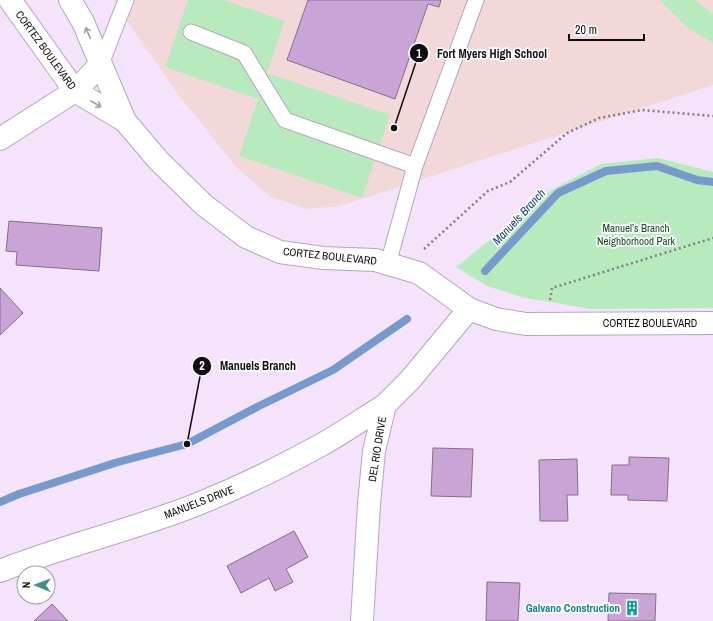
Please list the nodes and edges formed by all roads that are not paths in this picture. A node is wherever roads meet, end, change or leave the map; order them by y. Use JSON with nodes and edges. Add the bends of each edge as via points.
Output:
{"nodes":[{"id":1,"x":10,"y":0,"type":"edge"},
{"id":2,"x":70,"y":0,"type":"edge"},
{"id":3,"x":126,"y":0,"type":"edge"},
{"id":4,"x":476,"y":0,"type":"edge"},
{"id":5,"x":190,"y":32,"type":"dead end"},
{"id":6,"x":101,"y":64,"type":"junction"},
{"id":7,"x":74,"y":91,"type":"junction"},
{"id":8,"x":125,"y":121,"type":"junction"},
{"id":9,"x":0,"y":139,"type":"edge"},
{"id":10,"x":415,"y":166,"type":"junction"},
{"id":11,"x":396,"y":266,"type":"junction"},
{"id":12,"x":469,"y":310,"type":"junction"},
{"id":13,"x":713,"y":323,"type":"edge"},
{"id":14,"x":385,"y":405,"type":"junction"},
{"id":15,"x":0,"y":571,"type":"edge"},
{"id":16,"x":362,"y":621,"type":"edge"}],
"edges":[{"from":1,"to":7,"type":"street","name":"CORTEZ BOULEVARD"},
{"from":6,"to":2,"type":"street","name":"CORTEZ BOULEVARD","one_way":true,"via":[[83,22]]},
{"from":3,"to":6,"type":"lane"},
{"from":4,"to":10,"type":"lane"},
{"from":5,"to":10,"type":"lane","via":[[244,53],[285,120]]},
{"from":6,"to":7,"type":"street"},
{"from":6,"to":8,"type":"street","name":"CORTEZ BOULEVARD"},
{"from":7,"to":8,"type":"street","name":"CORTEZ BOULEVARD","one_way":true},
{"from":7,"to":9,"type":"street"},
{"from":8,"to":11,"type":"street","name":"CORTEZ BOULEVARD","via":[[158,160],[204,205],[246,237],[280,252],[322,258],[375,260]]},
{"from":10,"to":11,"type":"lane"},
{"from":11,"to":12,"type":"street","name":"CORTEZ BOULEVARD","via":[[419,273]]},
{"from":12,"to":13,"type":"street","name":"CORTEZ BOULEVARD","via":[[496,319],[526,324]]},
{"from":12,"to":14,"type":"street","name":"DEL RIO DRIVE","via":[[410,380]]},
{"from":14,"to":15,"type":"street","name":"MANUELS DRIVE","via":[[322,444],[258,478],[130,528]]},
{"from":14,"to":16,"type":"street","name":"DEL RIO DRIVE","via":[[374,451]]}]}
